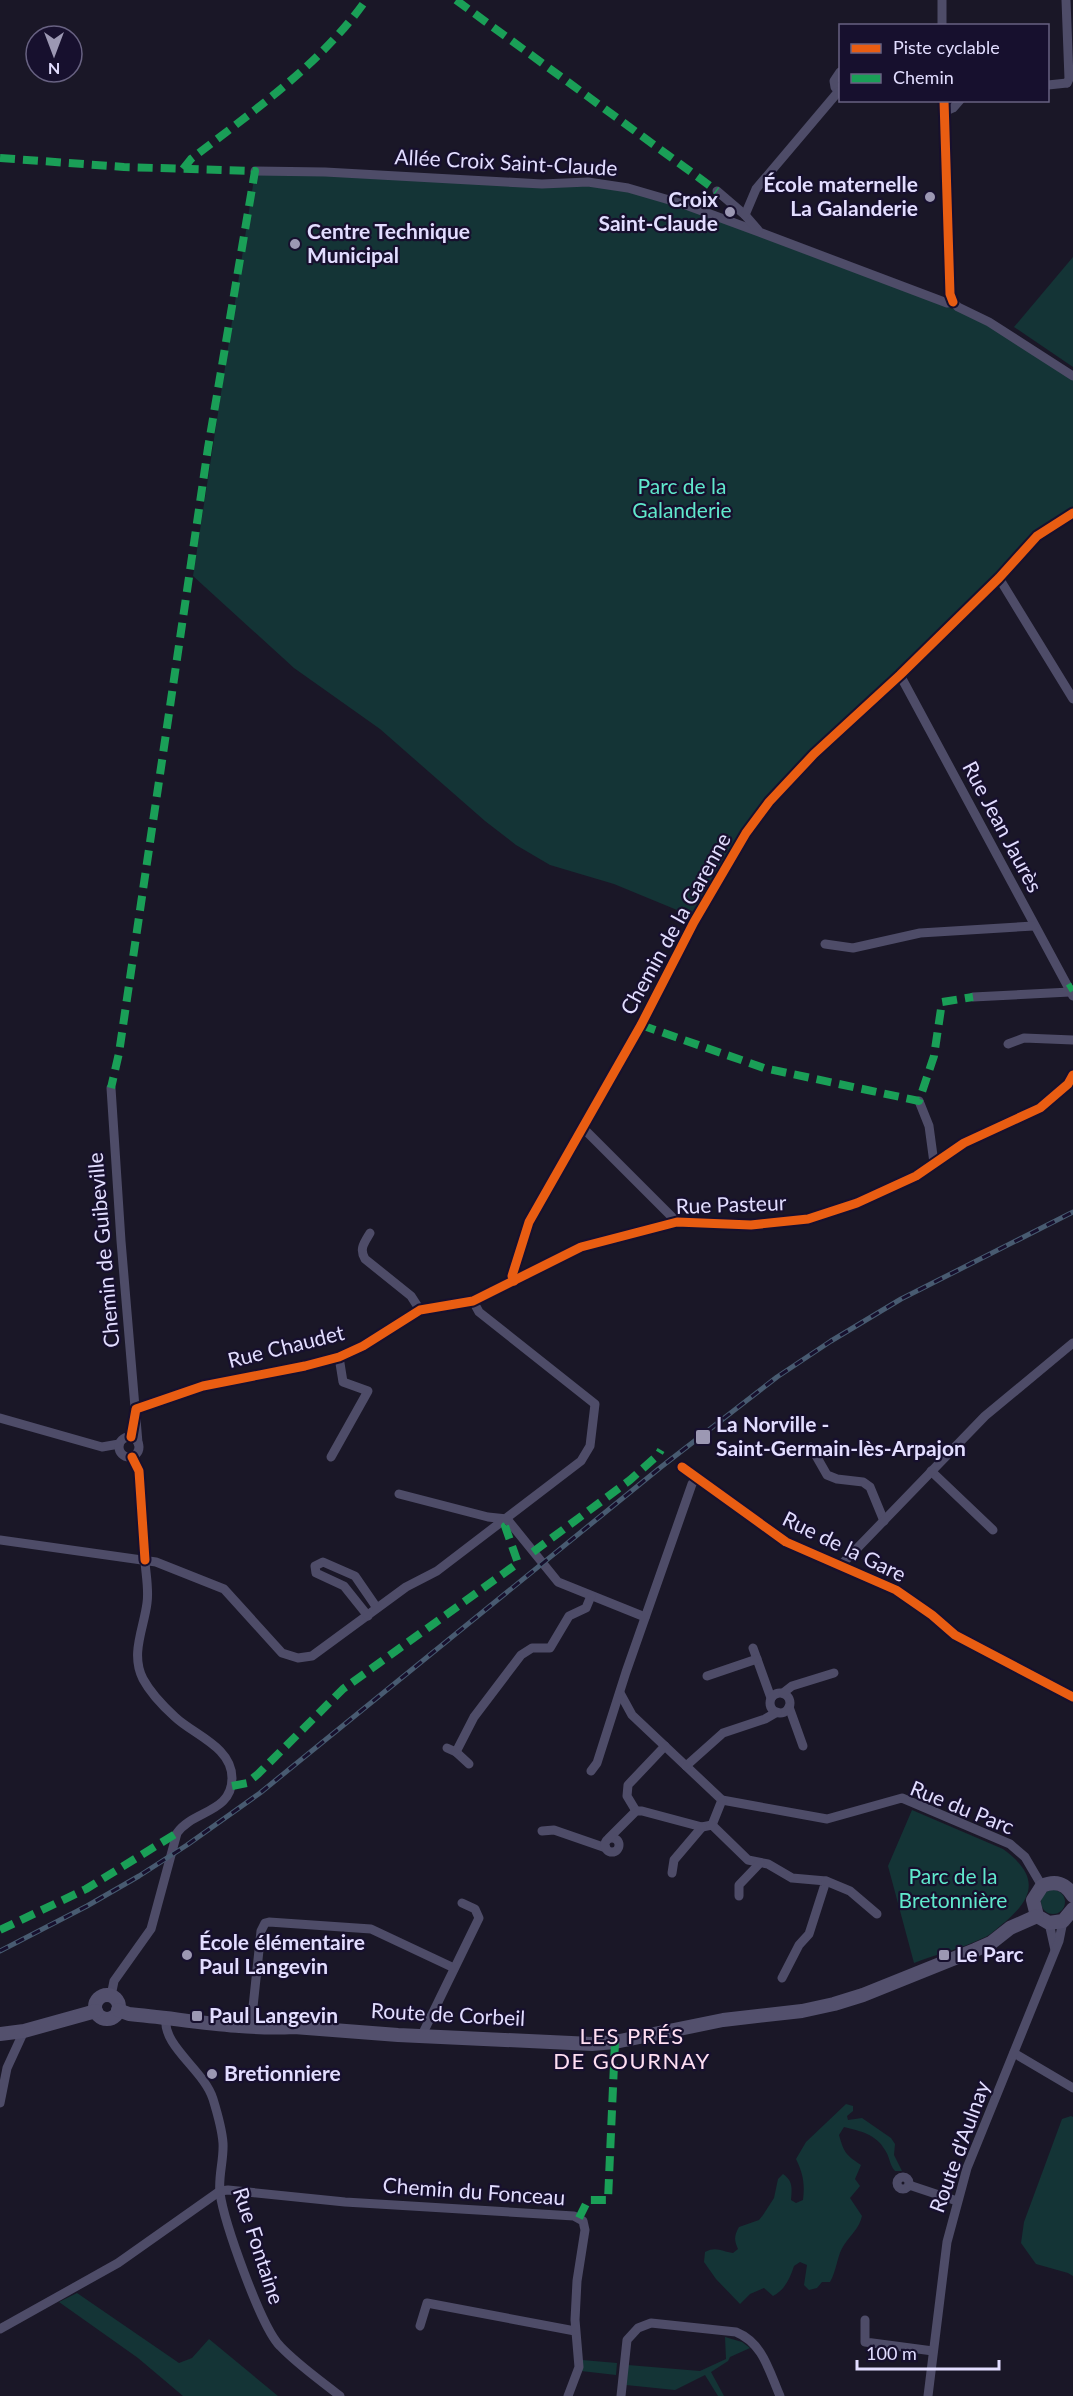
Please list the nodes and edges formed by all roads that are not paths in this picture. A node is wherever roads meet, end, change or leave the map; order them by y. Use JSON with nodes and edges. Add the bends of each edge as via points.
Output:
{"nodes":[{"id":1,"x":942,"y":0,"type":"edge"},
{"id":2,"x":1066,"y":0,"type":"edge"},
{"id":3,"x":942,"y":24,"type":"edge"},
{"id":4,"x":839,"y":74,"type":"edge"},
{"id":5,"x":1049,"y":85,"type":"edge"},
{"id":6,"x":1070,"y":86,"type":"edge"},
{"id":7,"x":839,"y":93,"type":"edge"},
{"id":8,"x":944,"y":102,"type":"edge"},
{"id":9,"x":958,"y":102,"type":"edge"},
{"id":10,"x":944,"y":111,"type":"junction"},
{"id":11,"x":255,"y":171,"type":"dead end"},
{"id":12,"x":717,"y":191,"type":"dead end"},
{"id":13,"x":745,"y":215,"type":"junction"},
{"id":14,"x":759,"y":232,"type":"junction"},
{"id":15,"x":953,"y":302,"type":"junction"},
{"id":16,"x":1073,"y":376,"type":"edge"},
{"id":17,"x":1073,"y":513,"type":"edge"},
{"id":18,"x":999,"y":578,"type":"junction"},
{"id":19,"x":900,"y":675,"type":"junction"},
{"id":20,"x":1073,"y":699,"type":"edge"},
{"id":21,"x":1035,"y":927,"type":"junction"},
{"id":22,"x":825,"y":944,"type":"dead end"},
{"id":23,"x":1071,"y":994,"type":"edge"},
{"id":24,"x":973,"y":998,"type":"dead end"},
{"id":25,"x":1073,"y":1040,"type":"edge"},
{"id":26,"x":1008,"y":1044,"type":"dead end"},
{"id":27,"x":1073,"y":1075,"type":"edge"},
{"id":28,"x":111,"y":1088,"type":"dead end"},
{"id":29,"x":919,"y":1101,"type":"dead end"},
{"id":30,"x":583,"y":1128,"type":"junction"},
{"id":31,"x":934,"y":1163,"type":"junction"},
{"id":32,"x":677,"y":1222,"type":"junction"},
{"id":33,"x":370,"y":1233,"type":"dead end"},
{"id":34,"x":514,"y":1281,"type":"junction"},
{"id":35,"x":473,"y":1301,"type":"junction"},
{"id":36,"x":420,"y":1310,"type":"junction"},
{"id":37,"x":1073,"y":1343,"type":"edge"},
{"id":38,"x":339,"y":1356,"type":"junction"},
{"id":39,"x":136,"y":1409,"type":"junction"},
{"id":40,"x":0,"y":1418,"type":"edge"},
{"id":41,"x":134,"y":1440,"type":"junction"},
{"id":42,"x":811,"y":1447,"type":"dead end"},
{"id":43,"x":120,"y":1448,"type":"junction"},
{"id":44,"x":132,"y":1457,"type":"junction"},
{"id":45,"x":330,"y":1457,"type":"dead end"},
{"id":46,"x":682,"y":1467,"type":"dead end"},
{"id":47,"x":931,"y":1472,"type":"junction"},
{"id":48,"x":696,"y":1478,"type":"junction"},
{"id":49,"x":399,"y":1494,"type":"dead end"},
{"id":50,"x":507,"y":1519,"type":"junction"},
{"id":51,"x":884,"y":1521,"type":"junction"},
{"id":52,"x":993,"y":1530,"type":"dead end"},
{"id":53,"x":0,"y":1540,"type":"edge"},
{"id":54,"x":145,"y":1560,"type":"junction"},
{"id":55,"x":840,"y":1566,"type":"junction"},
{"id":56,"x":591,"y":1596,"type":"junction"},
{"id":57,"x":377,"y":1608,"type":"junction"},
{"id":58,"x":368,"y":1616,"type":"junction"},
{"id":59,"x":645,"y":1617,"type":"junction"},
{"id":60,"x":753,"y":1648,"type":"dead end"},
{"id":61,"x":757,"y":1659,"type":"junction"},
{"id":62,"x":834,"y":1673,"type":"dead end"},
{"id":63,"x":707,"y":1676,"type":"dead end"},
{"id":64,"x":620,"y":1693,"type":"junction"},
{"id":65,"x":783,"y":1693,"type":"junction"},
{"id":66,"x":1073,"y":1697,"type":"edge"},
{"id":67,"x":771,"y":1698,"type":"junction"},
{"id":68,"x":789,"y":1707,"type":"junction"},
{"id":69,"x":777,"y":1712,"type":"junction"},
{"id":70,"x":665,"y":1746,"type":"junction"},
{"id":71,"x":803,"y":1746,"type":"dead end"},
{"id":72,"x":469,"y":1764,"type":"dead end"},
{"id":73,"x":686,"y":1766,"type":"junction"},
{"id":74,"x":591,"y":1770,"type":"dead end"},
{"id":75,"x":722,"y":1800,"type":"junction"},
{"id":76,"x":636,"y":1811,"type":"junction"},
{"id":77,"x":707,"y":1826,"type":"junction"},
{"id":78,"x":542,"y":1831,"type":"dead end"},
{"id":79,"x":760,"y":1863,"type":"junction"},
{"id":80,"x":672,"y":1873,"type":"dead end"},
{"id":81,"x":826,"y":1881,"type":"junction"},
{"id":82,"x":1042,"y":1886,"type":"junction"},
{"id":83,"x":1070,"y":1889,"type":"edge"},
{"id":84,"x":739,"y":1896,"type":"dead end"},
{"id":85,"x":1033,"y":1900,"type":"junction"},
{"id":86,"x":462,"y":1903,"type":"dead end"},
{"id":87,"x":1073,"y":1909,"type":"edge"},
{"id":88,"x":877,"y":1914,"type":"dead end"},
{"id":89,"x":1043,"y":1919,"type":"junction"},
{"id":90,"x":1063,"y":1921,"type":"junction"},
{"id":91,"x":1010,"y":1928,"type":"junction"},
{"id":92,"x":1055,"y":1953,"type":"junction"},
{"id":93,"x":454,"y":1968,"type":"junction"},
{"id":94,"x":782,"y":1978,"type":"dead end"},
{"id":95,"x":111,"y":1996,"type":"junction"},
{"id":96,"x":118,"y":2010,"type":"junction"},
{"id":97,"x":96,"y":2011,"type":"junction"},
{"id":98,"x":166,"y":2018,"type":"junction"},
{"id":99,"x":251,"y":2026,"type":"junction"},
{"id":100,"x":24,"y":2031,"type":"junction"},
{"id":101,"x":0,"y":2034,"type":"edge"},
{"id":102,"x":421,"y":2037,"type":"junction"},
{"id":103,"x":1014,"y":2053,"type":"junction"},
{"id":104,"x":1073,"y":2088,"type":"edge"},
{"id":105,"x":0,"y":2103,"type":"edge"},
{"id":106,"x":909,"y":2185,"type":"dead end"},
{"id":107,"x":220,"y":2191,"type":"junction"},
{"id":108,"x":957,"y":2201,"type":"junction"},
{"id":109,"x":866,"y":2320,"type":"dead end"},
{"id":110,"x":420,"y":2326,"type":"dead end"},
{"id":111,"x":0,"y":2329,"type":"edge"},
{"id":112,"x":575,"y":2331,"type":"junction"},
{"id":113,"x":933,"y":2351,"type":"junction"},
{"id":114,"x":340,"y":2396,"type":"edge"},
{"id":115,"x":568,"y":2396,"type":"edge"},
{"id":116,"x":621,"y":2396,"type":"edge"},
{"id":117,"x":780,"y":2396,"type":"edge"},
{"id":118,"x":928,"y":2396,"type":"edge"}],
"edges":[{"from":1,"to":3,"type":"street"},
{"from":2,"to":6,"type":"street"},
{"from":4,"to":7,"type":"street","via":[[834,81]]},
{"from":5,"to":6,"type":"street"},
{"from":7,"to":13,"type":"street","via":[[756,189]]},
{"from":8,"to":10,"type":"street"},
{"from":9,"to":10,"type":"street"},
{"from":10,"to":15,"type":"street"},
{"from":11,"to":14,"type":"street","name":"Allée Croix Saint-Claude","via":[[542,184],[588,182],[652,195]]},
{"from":12,"to":13,"type":"street"},
{"from":13,"to":14,"type":"street"},
{"from":14,"to":15,"type":"street","name":"Allée Croix Saint-Claude"},
{"from":15,"to":16,"type":"street","name":"Allée Croix Saint-Claude"},
{"from":17,"to":18,"type":"street","name":"Chemin de la Garenne","via":[[1037,536]]},
{"from":18,"to":19,"type":"street","name":"Chemin de la Garenne"},
{"from":18,"to":20,"type":"street"},
{"from":19,"to":21,"type":"street","name":"Rue Jean Jaurès"},
{"from":19,"to":30,"type":"street","name":"Chemin de la Garenne","via":[[814,754],[746,833]]},
{"from":21,"to":22,"type":"street","via":[[920,933],[853,948]]},
{"from":21,"to":23,"type":"street","name":"Rue Jean Jaurès"},
{"from":23,"to":24,"type":"street"},
{"from":25,"to":26,"type":"street","via":[[1024,1038]]},
{"from":27,"to":31,"type":"street","name":"Rue Pasteur","via":[[1040,1108],[964,1143]]},
{"from":28,"to":39,"type":"street","name":"Chemin de Guibeville"},
{"from":29,"to":31,"type":"street","via":[[929,1126]]},
{"from":30,"to":32,"type":"street"},
{"from":30,"to":34,"type":"street","name":"Chemin de la Garenne","via":[[530,1222],[512,1276]]},
{"from":31,"to":32,"type":"street","name":"Rue Pasteur","via":[[916,1176],[857,1203],[808,1219],[751,1225]]},
{"from":32,"to":34,"type":"street","name":"Rue Pasteur","via":[[581,1246]]},
{"from":33,"to":36,"type":"street","via":[[363,1245],[365,1259],[411,1296]]},
{"from":34,"to":35,"type":"street","name":"Rue Pasteur"},
{"from":35,"to":36,"type":"street","name":"Rue Chaudet"},
{"from":35,"to":50,"type":"street","via":[[479,1312],[595,1404],[586,1456]]},
{"from":36,"to":38,"type":"street","name":"Rue Chaudet","via":[[363,1346]]},
{"from":37,"to":47,"type":"street","via":[[985,1416]]},
{"from":38,"to":39,"type":"street","name":"Rue Chaudet","via":[[203,1386]]},
{"from":38,"to":45,"type":"street","via":[[343,1382],[368,1391]]},
{"from":39,"to":41,"type":"street"},
{"from":40,"to":43,"type":"street","via":[[102,1448]]},
{"from":41,"to":43,"type":"street","via":[[125,1437]]},
{"from":41,"to":44,"type":"street","via":[[137,1453]]},
{"from":42,"to":51,"type":"street","via":[[827,1475],[870,1486]]},
{"from":43,"to":44,"type":"street","via":[[126,1457]]},
{"from":44,"to":54,"type":"street","via":[[139,1471]]},
{"from":46,"to":48,"type":"street","name":"Rue de la Gare"},
{"from":47,"to":51,"type":"street"},
{"from":47,"to":52,"type":"street"},
{"from":48,"to":55,"type":"street","name":"Rue de la Gare","via":[[786,1542]]},
{"from":48,"to":59,"type":"street"},
{"from":49,"to":50,"type":"street"},
{"from":50,"to":56,"type":"street","via":[[558,1582]]},
{"from":50,"to":57,"type":"street","via":[[438,1571]]},
{"from":51,"to":55,"type":"street"},
{"from":53,"to":54,"type":"street"},
{"from":54,"to":58,"type":"street","via":[[224,1589],[275,1648],[290,1656],[312,1656]]},
{"from":54,"to":95,"type":"street","via":[[147,1603],[137,1657],[140,1672],[174,1717],[218,1749],[231,1771],[232,1786],[224,1801],[177,1833],[151,1929],[114,1981]]},
{"from":55,"to":66,"type":"street","name":"Rue de la Gare","via":[[896,1590],[955,1635]]},
{"from":56,"to":59,"type":"street"},
{"from":56,"to":72,"type":"street","via":[[586,1608],[569,1616],[550,1648],[532,1648],[521,1655],[474,1717],[451,1750]]},
{"from":57,"to":58,"type":"street"},
{"from":57,"to":58,"type":"street","via":[[355,1576],[323,1562],[315,1566],[316,1573],[349,1590]]},
{"from":59,"to":64,"type":"street"},
{"from":60,"to":61,"type":"street"},
{"from":61,"to":63,"type":"street"},
{"from":61,"to":67,"type":"street"},
{"from":62,"to":65,"type":"street","via":[[792,1686]]},
{"from":64,"to":70,"type":"street","via":[[632,1715]]},
{"from":64,"to":74,"type":"street","via":[[597,1763]]},
{"from":65,"to":67,"type":"street"},
{"from":65,"to":68,"type":"street","via":[[790,1700]]},
{"from":67,"to":69,"type":"street","via":[[771,1707]]},
{"from":68,"to":69,"type":"street"},
{"from":68,"to":71,"type":"street"},
{"from":69,"to":73,"type":"street","via":[[723,1733]]},
{"from":70,"to":73,"type":"street"},
{"from":70,"to":76,"type":"street","via":[[628,1785],[628,1801]]},
{"from":73,"to":75,"type":"street"},
{"from":75,"to":77,"type":"street"},
{"from":75,"to":82,"type":"street","name":"Rue du Parc","via":[[827,1819],[902,1798],[1010,1844],[1025,1857]]},
{"from":76,"to":77,"type":"street"},
{"from":76,"to":78,"type":"street","via":[[605,1842],[606,1848],[554,1830]]},
{"from":77,"to":79,"type":"street","via":[[748,1860]]},
{"from":77,"to":80,"type":"street","via":[[674,1860]]},
{"from":79,"to":81,"type":"street","via":[[792,1878]]},
{"from":79,"to":84,"type":"street","via":[[739,1885]]},
{"from":81,"to":88,"type":"street","via":[[850,1891]]},
{"from":81,"to":94,"type":"street","via":[[809,1934]]},
{"from":82,"to":83,"type":"main road","via":[[1053,1882]]},
{"from":82,"to":85,"type":"main road","name":"Route de Corbeil"},
{"from":85,"to":89,"type":"main road"},
{"from":85,"to":91,"type":"main road","name":"Route de Corbeil"},
{"from":86,"to":93,"type":"street","via":[[475,1909],[479,1918]]},
{"from":87,"to":90,"type":"main road"},
{"from":89,"to":90,"type":"main road","name":"Route de Corbeil"},
{"from":89,"to":91,"type":"main road","name":"Route de Corbeil"},
{"from":89,"to":92,"type":"street"},
{"from":90,"to":92,"type":"street","name":"Route d'Aulnay"},
{"from":91,"to":102,"type":"main road","name":"Route de Corbeil","via":[[983,1946],[873,1991],[802,2011],[723,2020],[592,2044]]},
{"from":92,"to":103,"type":"street","name":"Route d'Aulnay"},
{"from":93,"to":99,"type":"street","via":[[370,1929],[265,1923]]},
{"from":93,"to":102,"type":"street"},
{"from":95,"to":96,"type":"main road","via":[[118,2003]]},
{"from":95,"to":97,"type":"main road","via":[[103,1995],[97,2000]]},
{"from":96,"to":97,"type":"main road","via":[[108,2018]]},
{"from":96,"to":98,"type":"main road","name":"Route de Corbeil"},
{"from":97,"to":100,"type":"main road"},
{"from":98,"to":99,"type":"main road","name":"Route de Corbeil"},
{"from":98,"to":107,"type":"street","name":"Rue Fontaine","via":[[170,2038],[198,2071],[213,2097],[223,2143]]},
{"from":99,"to":102,"type":"main road","name":"Route de Corbeil"},
{"from":100,"to":101,"type":"main road"},
{"from":100,"to":105,"type":"street","via":[[7,2068]]},
{"from":103,"to":104,"type":"street"},
{"from":103,"to":108,"type":"street","name":"Route d'Aulnay"},
{"from":106,"to":108,"type":"street"},
{"from":107,"to":111,"type":"street","via":[[118,2263]]},
{"from":107,"to":112,"type":"street","name":"Chemin du Fonceau","via":[[579,2218],[585,2230]]},
{"from":107,"to":114,"type":"street","name":"Rue Fontaine","via":[[242,2264],[272,2336]]},
{"from":108,"to":113,"type":"street","name":"Route d'Aulnay","via":[[946,2242]]},
{"from":109,"to":113,"type":"street","via":[[865,2342]]},
{"from":110,"to":112,"type":"street","via":[[428,2303]]},
{"from":112,"to":115,"type":"street","name":"Chemin du Fonceau","via":[[579,2367]]},
{"from":113,"to":118,"type":"street","name":"Route d'Aulnay"},
{"from":116,"to":117,"type":"street","via":[[627,2340],[638,2328],[651,2323],[746,2336],[754,2342]]}]}
